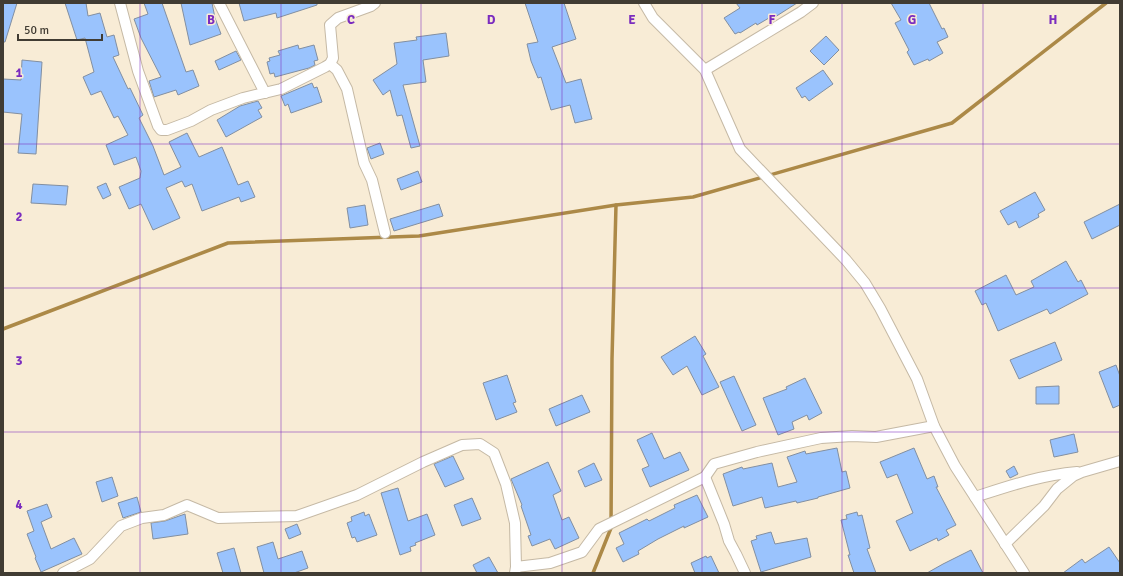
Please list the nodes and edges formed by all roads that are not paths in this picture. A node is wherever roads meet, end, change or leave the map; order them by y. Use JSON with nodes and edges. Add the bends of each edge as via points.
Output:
{"nodes":[{"id":1,"x":120,"y":3,"type":"edge"},
{"id":2,"x":219,"y":3,"type":"edge"},
{"id":3,"x":375,"y":3,"type":"edge"},
{"id":4,"x":644,"y":3,"type":"edge"},
{"id":5,"x":813,"y":3,"type":"edge"},
{"id":6,"x":330,"y":64,"type":"junction"},
{"id":7,"x":705,"y":70,"type":"junction"},
{"id":8,"x":265,"y":93,"type":"junction"},
{"id":9,"x":385,"y":233,"type":"dead end"},
{"id":10,"x":934,"y":426,"type":"junction"},
{"id":11,"x":1120,"y":461,"type":"edge"},
{"id":12,"x":1082,"y":472,"type":"junction"},
{"id":13,"x":705,"y":477,"type":"junction"},
{"id":14,"x":975,"y":497,"type":"junction"},
{"id":15,"x":1005,"y":544,"type":"junction"},
{"id":16,"x":515,"y":570,"type":"edge"},
{"id":17,"x":64,"y":573,"type":"edge"},
{"id":18,"x":746,"y":573,"type":"edge"},
{"id":19,"x":1024,"y":573,"type":"edge"}],
"edges":[{"from":1,"to":8,"type":"street","via":[[138,71],[161,130],[191,121],[243,98]]},
{"from":2,"to":8,"type":"street"},
{"from":3,"to":6,"type":"street","via":[[338,18],[330,25],[333,58]]},
{"from":4,"to":7,"type":"street","via":[[653,18]]},
{"from":5,"to":7,"type":"street"},
{"from":6,"to":8,"type":"street","via":[[281,89]]},
{"from":6,"to":9,"type":"street","via":[[337,70],[347,89],[364,163],[372,180]]},
{"from":7,"to":10,"type":"street","via":[[740,149],[865,283],[916,379]]},
{"from":10,"to":13,"type":"street","via":[[876,438],[852,436],[814,439],[714,464]]},
{"from":10,"to":14,"type":"street"},
{"from":11,"to":12,"type":"street"},
{"from":12,"to":14,"type":"street","via":[[1056,474],[1021,482]]},
{"from":12,"to":15,"type":"street","via":[[1057,489],[1044,506]]},
{"from":13,"to":16,"type":"street","via":[[599,529],[582,552],[550,563]]},
{"from":13,"to":18,"type":"street","via":[[729,541]]},
{"from":14,"to":15,"type":"street"},
{"from":15,"to":19,"type":"street"},
{"from":16,"to":17,"type":"street","via":[[515,523],[506,484],[494,452],[480,444],[462,445],[357,495],[296,516],[218,518],[187,505],[164,515],[142,518],[121,526],[90,558]]}]}
